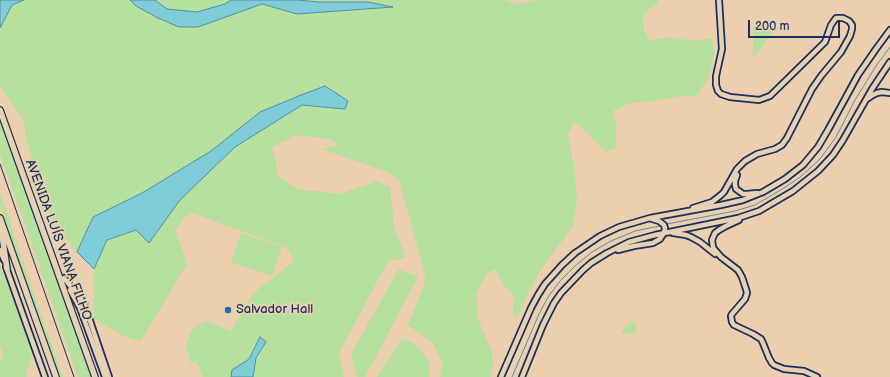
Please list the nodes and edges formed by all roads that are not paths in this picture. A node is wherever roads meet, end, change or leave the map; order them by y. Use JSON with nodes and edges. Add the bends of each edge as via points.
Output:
{"nodes":[{"id":1,"x":719,"y":0,"type":"edge"},
{"id":2,"x":890,"y":30,"type":"edge"},
{"id":3,"x":890,"y":62,"type":"edge"},
{"id":4,"x":890,"y":93,"type":"edge"},
{"id":5,"x":864,"y":102,"type":"junction"},
{"id":6,"x":0,"y":110,"type":"edge"},
{"id":7,"x":750,"y":158,"type":"junction"},
{"id":8,"x":763,"y":192,"type":"junction"},
{"id":9,"x":685,"y":212,"type":"junction"},
{"id":10,"x":751,"y":214,"type":"junction"},
{"id":11,"x":0,"y":218,"type":"edge"},
{"id":12,"x":650,"y":218,"type":"junction"},
{"id":13,"x":667,"y":233,"type":"junction"},
{"id":14,"x":46,"y":239,"type":"junction"},
{"id":15,"x":0,"y":250,"type":"edge"},
{"id":16,"x":732,"y":266,"type":"junction"},
{"id":17,"x":7,"y":269,"type":"junction"},
{"id":18,"x":64,"y":278,"type":"junction"},
{"id":19,"x":45,"y":377,"type":"edge"},
{"id":20,"x":56,"y":377,"type":"edge"},
{"id":21,"x":95,"y":377,"type":"edge"},
{"id":22,"x":105,"y":377,"type":"edge"},
{"id":23,"x":108,"y":377,"type":"edge"},
{"id":24,"x":501,"y":377,"type":"edge"},
{"id":25,"x":523,"y":377,"type":"edge"},
{"id":26,"x":817,"y":377,"type":"edge"}],
"edges":[{"from":1,"to":7,"type":"main road","via":[[722,49],[716,85],[721,94],[730,97],[759,100],[770,96],[825,42],[836,18],[846,19],[852,25],[848,41],[812,89],[782,145]]},
{"from":2,"to":8,"type":"main road","via":[[858,75],[813,154],[792,174]]},
{"from":3,"to":5,"type":"main road"},
{"from":4,"to":5,"type":"main road","via":[[877,93]]},
{"from":5,"to":10,"type":"main road","via":[[844,140],[824,165],[793,191]]},
{"from":6,"to":14,"type":"highway","name":"AVENIDA LUÍS VIANA FILHO"},
{"from":7,"to":8,"type":"main road","via":[[738,173],[736,189],[743,194]]},
{"from":7,"to":9,"type":"main road","via":[[740,166],[718,198]]},
{"from":8,"to":9,"type":"main road","via":[[743,200]]},
{"from":9,"to":12,"type":"main road"},
{"from":10,"to":13,"type":"main road"},
{"from":10,"to":16,"type":"main road","via":[[722,228],[713,236],[714,249]]},
{"from":11,"to":17,"type":"highway"},
{"from":11,"to":20,"type":"highway"},
{"from":12,"to":13,"type":"main road","via":[[662,223]]},
{"from":12,"to":24,"type":"main road","via":[[619,227],[600,236],[562,265],[538,295]]},
{"from":13,"to":16,"type":"main road","via":[[686,235],[695,239]]},
{"from":13,"to":25,"type":"main road","via":[[653,243],[607,253],[573,279],[547,314]]},
{"from":14,"to":18,"type":"highway"},
{"from":14,"to":21,"type":"highway","name":"AVENIDA LUÍS VIANA FILHO"},
{"from":15,"to":17,"type":"main road"},
{"from":16,"to":26,"type":"main road","via":[[740,273],[747,293],[732,314],[732,322],[764,343],[774,365],[804,371]]},
{"from":17,"to":19,"type":"main road"},
{"from":18,"to":22,"type":"main road","name":"AVENIDA LUÍS VIANA FILHO","via":[[80,308]]},
{"from":18,"to":23,"type":"main road","name":"AVENIDA LUÍS VIANA FILHO","via":[[84,303]]}]}
